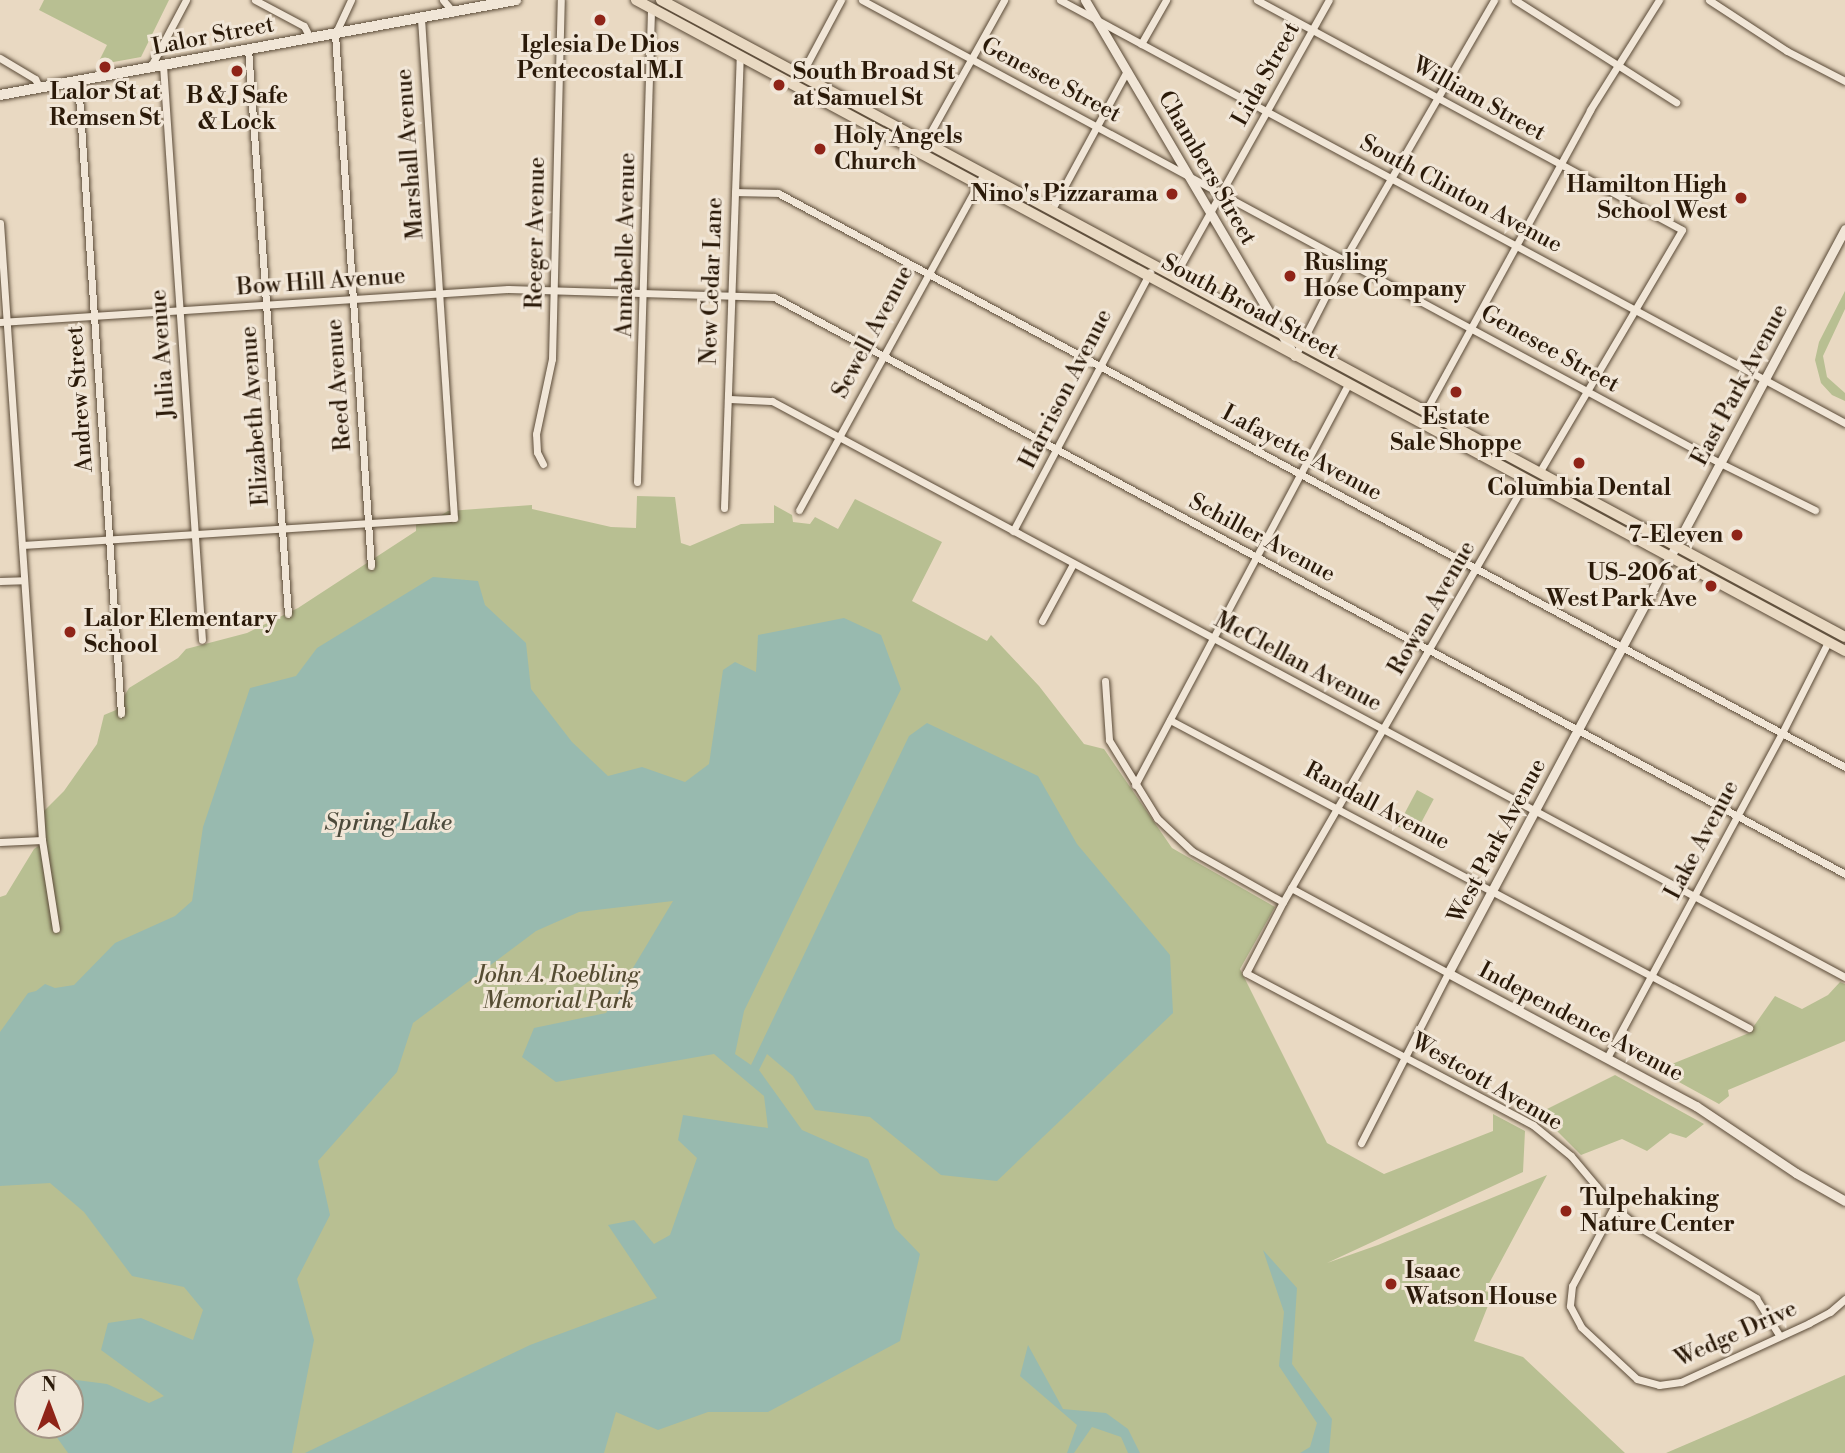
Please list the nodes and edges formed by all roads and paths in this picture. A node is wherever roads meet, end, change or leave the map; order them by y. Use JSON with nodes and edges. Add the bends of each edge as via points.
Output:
{"nodes":[{"id":1,"x":186,"y":0,"type":"edge"},
{"id":2,"x":255,"y":0,"type":"edge"},
{"id":3,"x":351,"y":0,"type":"edge"},
{"id":4,"x":443,"y":0,"type":"edge"},
{"id":5,"x":516,"y":0,"type":"edge"},
{"id":6,"x":561,"y":0,"type":"edge"},
{"id":7,"x":636,"y":0,"type":"edge"},
{"id":8,"x":662,"y":0,"type":"edge"},
{"id":9,"x":841,"y":0,"type":"edge"},
{"id":10,"x":862,"y":0,"type":"edge"},
{"id":11,"x":1004,"y":0,"type":"edge"},
{"id":12,"x":1059,"y":0,"type":"edge"},
{"id":13,"x":1086,"y":0,"type":"edge"},
{"id":14,"x":1166,"y":0,"type":"edge"},
{"id":15,"x":1257,"y":0,"type":"edge"},
{"id":16,"x":1329,"y":0,"type":"edge"},
{"id":17,"x":1494,"y":0,"type":"edge"},
{"id":18,"x":1515,"y":0,"type":"edge"},
{"id":19,"x":1659,"y":0,"type":"edge"},
{"id":20,"x":1709,"y":0,"type":"edge"},
{"id":21,"x":651,"y":9,"type":"junction"},
{"id":22,"x":453,"y":12,"type":"junction"},
{"id":23,"x":421,"y":18,"type":"junction"},
{"id":24,"x":1098,"y":20,"type":"junction"},
{"id":25,"x":1312,"y":30,"type":"junction"},
{"id":26,"x":335,"y":34,"type":"junction"},
{"id":27,"x":310,"y":38,"type":"junction"},
{"id":28,"x":1141,"y":44,"type":"junction"},
{"id":29,"x":248,"y":48,"type":"junction"},
{"id":30,"x":740,"y":56,"type":"junction"},
{"id":31,"x":0,"y":58,"type":"edge"},
{"id":32,"x":970,"y":58,"type":"junction"},
{"id":33,"x":163,"y":65,"type":"junction"},
{"id":34,"x":1618,"y":66,"type":"junction"},
{"id":35,"x":150,"y":68,"type":"junction"},
{"id":36,"x":1127,"y":71,"type":"junction"},
{"id":37,"x":801,"y":75,"type":"junction"},
{"id":38,"x":78,"y":81,"type":"junction"},
{"id":39,"x":1845,"y":81,"type":"edge"},
{"id":40,"x":40,"y":88,"type":"junction"},
{"id":41,"x":0,"y":96,"type":"edge"},
{"id":42,"x":1437,"y":98,"type":"junction"},
{"id":43,"x":1676,"y":102,"type":"dead end"},
{"id":44,"x":1267,"y":111,"type":"junction"},
{"id":45,"x":1097,"y":127,"type":"junction"},
{"id":46,"x":925,"y":141,"type":"junction"},
{"id":47,"x":919,"y":153,"type":"junction"},
{"id":48,"x":1560,"y":165,"type":"junction"},
{"id":49,"x":984,"y":173,"type":"junction"},
{"id":50,"x":1191,"y":177,"type":"junction"},
{"id":51,"x":1393,"y":179,"type":"junction"},
{"id":52,"x":977,"y":184,"type":"junction"},
{"id":53,"x":735,"y":192,"type":"junction"},
{"id":54,"x":1220,"y":194,"type":"junction"},
{"id":55,"x":1052,"y":209,"type":"junction"},
{"id":56,"x":1211,"y":211,"type":"junction"},
{"id":57,"x":0,"y":223,"type":"edge"},
{"id":58,"x":1845,"y":229,"type":"edge"},
{"id":59,"x":1515,"y":245,"type":"junction"},
{"id":60,"x":1344,"y":260,"type":"junction"},
{"id":61,"x":1153,"y":265,"type":"junction"},
{"id":62,"x":927,"y":272,"type":"junction"},
{"id":63,"x":1147,"y":276,"type":"junction"},
{"id":64,"x":1174,"y":276,"type":"junction"},
{"id":65,"x":554,"y":291,"type":"junction"},
{"id":66,"x":439,"y":294,"type":"junction"},
{"id":67,"x":645,"y":294,"type":"junction"},
{"id":68,"x":731,"y":296,"type":"junction"},
{"id":69,"x":353,"y":299,"type":"junction"},
{"id":70,"x":266,"y":305,"type":"junction"},
{"id":71,"x":1636,"y":310,"type":"junction"},
{"id":72,"x":179,"y":311,"type":"junction"},
{"id":73,"x":93,"y":316,"type":"junction"},
{"id":74,"x":3,"y":322,"type":"edge"},
{"id":75,"x":1470,"y":328,"type":"junction"},
{"id":76,"x":1285,"y":336,"type":"junction"},
{"id":77,"x":1300,"y":345,"type":"junction"},
{"id":78,"x":883,"y":355,"type":"junction"},
{"id":79,"x":1295,"y":356,"type":"junction"},
{"id":80,"x":1318,"y":361,"type":"junction"},
{"id":81,"x":1099,"y":365,"type":"junction"},
{"id":82,"x":1764,"y":379,"type":"junction"},
{"id":83,"x":1348,"y":384,"type":"junction"},
{"id":84,"x":1588,"y":391,"type":"junction"},
{"id":85,"x":728,"y":399,"type":"junction"},
{"id":86,"x":1425,"y":412,"type":"junction"},
{"id":87,"x":1845,"y":423,"type":"edge"},
{"id":88,"x":839,"y":437,"type":"junction"},
{"id":89,"x":1057,"y":450,"type":"junction"},
{"id":90,"x":1720,"y":463,"type":"junction"},
{"id":91,"x":544,"y":464,"type":"dead end"},
{"id":92,"x":1299,"y":473,"type":"junction"},
{"id":93,"x":1539,"y":473,"type":"junction"},
{"id":94,"x":1526,"y":481,"type":"junction"},
{"id":95,"x":637,"y":482,"type":"dead end"},
{"id":96,"x":724,"y":508,"type":"dead end"},
{"id":97,"x":799,"y":510,"type":"dead end"},
{"id":98,"x":1815,"y":510,"type":"dead end"},
{"id":99,"x":368,"y":524,"type":"junction"},
{"id":100,"x":282,"y":529,"type":"junction"},
{"id":101,"x":1013,"y":531,"type":"junction"},
{"id":102,"x":195,"y":534,"type":"junction"},
{"id":103,"x":108,"y":540,"type":"junction"},
{"id":104,"x":22,"y":545,"type":"junction"},
{"id":105,"x":1676,"y":547,"type":"junction"},
{"id":106,"x":1255,"y":556,"type":"junction"},
{"id":107,"x":1669,"y":559,"type":"junction"},
{"id":108,"x":1073,"y":564,"type":"junction"},
{"id":109,"x":371,"y":566,"type":"dead end"},
{"id":110,"x":1476,"y":570,"type":"junction"},
{"id":111,"x":24,"y":580,"type":"junction"},
{"id":112,"x":0,"y":581,"type":"edge"},
{"id":113,"x":288,"y":614,"type":"dead end"},
{"id":114,"x":1042,"y":621,"type":"dead end"},
{"id":115,"x":1845,"y":637,"type":"edge"},
{"id":116,"x":1211,"y":638,"type":"junction"},
{"id":117,"x":202,"y":640,"type":"dead end"},
{"id":118,"x":1828,"y":642,"type":"junction"},
{"id":119,"x":1621,"y":647,"type":"junction"},
{"id":120,"x":1429,"y":650,"type":"junction"},
{"id":121,"x":1845,"y":651,"type":"edge"},
{"id":122,"x":1105,"y":681,"type":"dead end"},
{"id":123,"x":121,"y":714,"type":"dead end"},
{"id":124,"x":1171,"y":720,"type":"junction"},
{"id":125,"x":1384,"y":729,"type":"junction"},
{"id":126,"x":1578,"y":730,"type":"junction"},
{"id":127,"x":1782,"y":733,"type":"junction"},
{"id":128,"x":1845,"y":767,"type":"edge"},
{"id":129,"x":1135,"y":785,"type":"junction"},
{"id":130,"x":1338,"y":807,"type":"junction"},
{"id":131,"x":1536,"y":812,"type":"junction"},
{"id":132,"x":1737,"y":815,"type":"junction"},
{"id":133,"x":42,"y":840,"type":"junction"},
{"id":134,"x":0,"y":842,"type":"edge"},
{"id":135,"x":1845,"y":874,"type":"edge"},
{"id":136,"x":1292,"y":888,"type":"junction"},
{"id":137,"x":1493,"y":889,"type":"junction"},
{"id":138,"x":1693,"y":896,"type":"junction"},
{"id":139,"x":1283,"y":901,"type":"junction"},
{"id":140,"x":56,"y":929,"type":"dead end"},
{"id":141,"x":1246,"y":972,"type":"joint"},
{"id":142,"x":1448,"y":973,"type":"junction"},
{"id":143,"x":1651,"y":976,"type":"junction"},
{"id":144,"x":1845,"y":977,"type":"edge"},
{"id":145,"x":1749,"y":1028,"type":"dead end"},
{"id":146,"x":1608,"y":1056,"type":"junction"},
{"id":147,"x":1407,"y":1057,"type":"junction"},
{"id":148,"x":1360,"y":1143,"type":"dead end"},
{"id":149,"x":1845,"y":1201,"type":"edge"},
{"id":150,"x":1614,"y":1208,"type":"junction"},
{"id":151,"x":1845,"y":1299,"type":"edge"},
{"id":152,"x":1779,"y":1335,"type":"junction"}],
"edges":[{"from":1,"to":35,"type":"street"},
{"from":2,"to":27,"type":"street","via":[[304,26]]},
{"from":3,"to":26,"type":"street"},
{"from":4,"to":22,"type":"street"},
{"from":5,"to":22,"type":"main road","name":"Lalor Street"},
{"from":6,"to":65,"type":"street","name":"Reeger Avenue"},
{"from":7,"to":21,"type":"main road","name":"South Broad Street"},
{"from":8,"to":37,"type":"main road","name":"South Broad Street"},
{"from":9,"to":37,"type":"street"},
{"from":10,"to":32,"type":"street","name":"Genesee Street"},
{"from":11,"to":32,"type":"street"},
{"from":12,"to":24,"type":"street","name":"South Clinton Avenue"},
{"from":13,"to":24,"type":"street","name":"Chambers Street"},
{"from":14,"to":28,"type":"street"},
{"from":15,"to":25,"type":"street","name":"William Street"},
{"from":16,"to":25,"type":"street","name":"Lida Street"},
{"from":17,"to":42,"type":"street"},
{"from":18,"to":34,"type":"street"},
{"from":19,"to":34,"type":"street"},
{"from":20,"to":39,"type":"street","via":[[1787,51]]},
{"from":21,"to":30,"type":"main road","name":"South Broad Street"},
{"from":21,"to":67,"type":"street","name":"Annabelle Avenue"},
{"from":22,"to":23,"type":"main road","name":"Lalor Street"},
{"from":23,"to":26,"type":"main road","name":"Lalor Street"},
{"from":23,"to":66,"type":"street","name":"Marshall Avenue"},
{"from":24,"to":28,"type":"street","name":"South Clinton Avenue"},
{"from":24,"to":36,"type":"street","name":"Chambers Street"},
{"from":25,"to":42,"type":"street","name":"William Street"},
{"from":25,"to":44,"type":"street","name":"Lida Street"},
{"from":26,"to":27,"type":"main road","name":"Lalor Street"},
{"from":26,"to":69,"type":"street","name":"Reed Avenue"},
{"from":27,"to":29,"type":"main road","name":"Lalor Street"},
{"from":28,"to":44,"type":"street","name":"South Clinton Avenue"},
{"from":29,"to":33,"type":"main road","name":"Lalor Street"},
{"from":29,"to":70,"type":"street","name":"Elizabeth Avenue"},
{"from":30,"to":47,"type":"main road","name":"South Broad Street"},
{"from":30,"to":53,"type":"street","name":"New Cedar Lane"},
{"from":31,"to":40,"type":"street","via":[[35,79]]},
{"from":32,"to":45,"type":"street","name":"Genesee Street"},
{"from":32,"to":46,"type":"street"},
{"from":33,"to":35,"type":"main road","name":"Lalor Street"},
{"from":33,"to":72,"type":"street","name":"Julia Avenue"},
{"from":34,"to":43,"type":"street"},
{"from":34,"to":48,"type":"street"},
{"from":35,"to":38,"type":"main road","name":"Lalor Street"},
{"from":36,"to":45,"type":"street"},
{"from":36,"to":50,"type":"street","name":"Chambers Street"},
{"from":37,"to":46,"type":"main road","name":"South Broad Street"},
{"from":38,"to":40,"type":"main road","name":"Lalor Street"},
{"from":38,"to":73,"type":"street","name":"Andrew Street"},
{"from":40,"to":41,"type":"main road","name":"Lalor Street"},
{"from":42,"to":48,"type":"street","name":"William Street"},
{"from":42,"to":51,"type":"street"},
{"from":44,"to":51,"type":"street","name":"South Clinton Avenue"},
{"from":44,"to":54,"type":"street","name":"Lida Street"},
{"from":45,"to":50,"type":"street","name":"Genesee Street"},
{"from":45,"to":55,"type":"street"},
{"from":46,"to":47,"type":"street"},
{"from":46,"to":49,"type":"main road","name":"South Broad Street"},
{"from":47,"to":52,"type":"main road","name":"South Broad Street"},
{"from":48,"to":59,"type":"street"},
{"from":48,"to":71,"type":"street","name":"William Street","via":[[1682,230]]},
{"from":49,"to":52,"type":"street","name":"Sewell Avenue"},
{"from":49,"to":55,"type":"main road","name":"South Broad Street"},
{"from":50,"to":54,"type":"street","name":"Genesee Street"},
{"from":50,"to":56,"type":"street","name":"Chambers Street"},
{"from":51,"to":59,"type":"street","name":"South Clinton Avenue"},
{"from":51,"to":60,"type":"street"},
{"from":52,"to":62,"type":"street","name":"Sewell Avenue"},
{"from":52,"to":63,"type":"main road","name":"South Broad Street"},
{"from":53,"to":62,"type":"street","name":"Lafayette Avenue","via":[[778,193]]},
{"from":53,"to":68,"type":"street","name":"New Cedar Lane"},
{"from":54,"to":56,"type":"street","name":"Lida Street"},
{"from":54,"to":60,"type":"street","name":"Genesee Street"},
{"from":55,"to":61,"type":"main road","name":"South Broad Street"},
{"from":56,"to":64,"type":"street","name":"Lida Street"},
{"from":56,"to":76,"type":"street","name":"Chambers Street"},
{"from":57,"to":74,"type":"street"},
{"from":58,"to":82,"type":"street","name":"East Park Avenue"},
{"from":59,"to":71,"type":"street","name":"South Clinton Avenue"},
{"from":59,"to":75,"type":"street"},
{"from":60,"to":75,"type":"street","name":"Genesee Street"},
{"from":60,"to":77,"type":"street"},
{"from":61,"to":63,"type":"street","name":"Harrison Avenue"},
{"from":61,"to":64,"type":"main road","name":"South Broad Street"},
{"from":62,"to":78,"type":"street","name":"Sewell Avenue"},
{"from":62,"to":81,"type":"street","name":"Lafayette Avenue"},
{"from":63,"to":79,"type":"main road","name":"South Broad Street"},
{"from":63,"to":81,"type":"street","name":"Harrison Avenue"},
{"from":64,"to":76,"type":"main road","name":"South Broad Street"},
{"from":65,"to":66,"type":"street","name":"Bow Hill Avenue"},
{"from":65,"to":67,"type":"street","name":"Bow Hill Avenue"},
{"from":65,"to":91,"type":"street","name":"Reeger Avenue","via":[[552,359],[537,421],[537,452]]},
{"from":66,"to":69,"type":"street","name":"Bow Hill Avenue"},
{"from":66,"to":99,"type":"street","name":"Marshall Avenue","via":[[454,519]]},
{"from":67,"to":68,"type":"street","name":"Schiller Avenue"},
{"from":67,"to":95,"type":"street","name":"Annabelle Avenue"},
{"from":68,"to":78,"type":"street","name":"Schiller Avenue","via":[[774,297]]},
{"from":68,"to":85,"type":"street","name":"New Cedar Lane"},
{"from":69,"to":70,"type":"street","name":"Bow Hill Avenue"},
{"from":69,"to":99,"type":"street","name":"Reed Avenue"},
{"from":70,"to":72,"type":"street","name":"Bow Hill Avenue"},
{"from":70,"to":100,"type":"street","name":"Elizabeth Avenue"},
{"from":71,"to":82,"type":"street","name":"South Clinton Avenue"},
{"from":71,"to":84,"type":"street"},
{"from":72,"to":73,"type":"street","name":"Bow Hill Avenue"},
{"from":72,"to":102,"type":"street","name":"Julia Avenue"},
{"from":73,"to":74,"type":"street","name":"Bow Hill Avenue"},
{"from":73,"to":103,"type":"street","name":"Andrew Street"},
{"from":74,"to":104,"type":"street"},
{"from":75,"to":84,"type":"street","name":"Genesee Street"},
{"from":75,"to":86,"type":"street"},
{"from":76,"to":77,"type":"main road","name":"South Broad Street"},
{"from":76,"to":79,"type":"street","name":"Chambers Street"},
{"from":77,"to":79,"type":"street"},
{"from":77,"to":80,"type":"main road","name":"South Broad Street"},
{"from":78,"to":88,"type":"street","name":"Sewell Avenue"},
{"from":78,"to":89,"type":"street","name":"Schiller Avenue"},
{"from":79,"to":80,"type":"main road","name":"South Broad Street"},
{"from":80,"to":83,"type":"main road","name":"South Broad Street"},
{"from":80,"to":86,"type":"main road","name":"South Broad Street"},
{"from":81,"to":89,"type":"street","name":"Harrison Avenue"},
{"from":81,"to":92,"type":"street","name":"Lafayette Avenue"},
{"from":82,"to":87,"type":"street","name":"South Clinton Avenue"},
{"from":82,"to":90,"type":"street","name":"East Park Avenue"},
{"from":83,"to":92,"type":"street"},
{"from":83,"to":94,"type":"main road","name":"South Broad Street"},
{"from":84,"to":90,"type":"street","name":"Genesee Street"},
{"from":84,"to":93,"type":"street"},
{"from":85,"to":88,"type":"street","name":"McClellan Avenue","via":[[772,401]]},
{"from":85,"to":96,"type":"street","name":"New Cedar Lane"},
{"from":86,"to":93,"type":"main road","name":"South Broad Street"},
{"from":88,"to":97,"type":"street","name":"Sewell Avenue"},
{"from":88,"to":101,"type":"street","name":"McClellan Avenue"},
{"from":89,"to":101,"type":"street","name":"Harrison Avenue"},
{"from":89,"to":106,"type":"street","name":"Schiller Avenue"},
{"from":90,"to":98,"type":"street","name":"Genesee Street"},
{"from":90,"to":105,"type":"street","name":"East Park Avenue"},
{"from":92,"to":106,"type":"street"},
{"from":92,"to":110,"type":"street","name":"Lafayette Avenue"},
{"from":93,"to":105,"type":"main road","name":"South Broad Street"},
{"from":94,"to":107,"type":"main road","name":"South Broad Street"},
{"from":94,"to":110,"type":"street","name":"Rowan Avenue"},
{"from":99,"to":100,"type":"street"},
{"from":99,"to":109,"type":"street","name":"Reed Avenue"},
{"from":100,"to":102,"type":"street"},
{"from":100,"to":113,"type":"street","name":"Elizabeth Avenue"},
{"from":101,"to":108,"type":"street","name":"McClellan Avenue"},
{"from":102,"to":103,"type":"street"},
{"from":102,"to":117,"type":"street","name":"Julia Avenue"},
{"from":103,"to":104,"type":"street"},
{"from":103,"to":123,"type":"street","name":"Andrew Street"},
{"from":104,"to":111,"type":"street"},
{"from":105,"to":107,"type":"street","name":"East Park Avenue"},
{"from":105,"to":115,"type":"main road","name":"South Broad Street"},
{"from":106,"to":116,"type":"street"},
{"from":106,"to":120,"type":"street","name":"Schiller Avenue"},
{"from":107,"to":118,"type":"main road","name":"South Broad Street"},
{"from":107,"to":119,"type":"street","name":"West Park Avenue"},
{"from":108,"to":114,"type":"street"},
{"from":108,"to":116,"type":"street","name":"McClellan Avenue"},
{"from":110,"to":119,"type":"street","name":"Lafayette Avenue"},
{"from":110,"to":120,"type":"street","name":"Rowan Avenue"},
{"from":111,"to":112,"type":"street"},
{"from":111,"to":133,"type":"street"},
{"from":116,"to":124,"type":"street"},
{"from":116,"to":125,"type":"street","name":"McClellan Avenue"},
{"from":118,"to":121,"type":"main road","name":"South Broad Street"},
{"from":118,"to":127,"type":"street","name":"Lake Avenue"},
{"from":119,"to":126,"type":"street","name":"West Park Avenue"},
{"from":119,"to":127,"type":"street","name":"Lafayette Avenue"},
{"from":120,"to":125,"type":"street","name":"Rowan Avenue"},
{"from":120,"to":126,"type":"street","name":"Schiller Avenue"},
{"from":122,"to":129,"type":"street","via":[[1109,740]]},
{"from":124,"to":129,"type":"street"},
{"from":124,"to":130,"type":"street","name":"Randall Avenue"},
{"from":125,"to":130,"type":"street","name":"Rowan Avenue"},
{"from":125,"to":131,"type":"street","name":"McClellan Avenue"},
{"from":126,"to":131,"type":"street","name":"West Park Avenue"},
{"from":126,"to":132,"type":"street","name":"Schiller Avenue"},
{"from":127,"to":128,"type":"street","name":"Lafayette Avenue"},
{"from":127,"to":132,"type":"street","name":"Lake Avenue"},
{"from":129,"to":139,"type":"street","via":[[1157,818],[1185,845]]},
{"from":130,"to":136,"type":"street","name":"Rowan Avenue"},
{"from":130,"to":137,"type":"street","name":"Randall Avenue"},
{"from":131,"to":137,"type":"street","name":"West Park Avenue"},
{"from":131,"to":138,"type":"street","name":"McClellan Avenue"},
{"from":132,"to":135,"type":"street","name":"Schiller Avenue"},
{"from":132,"to":138,"type":"street","name":"Lake Avenue"},
{"from":133,"to":134,"type":"street"},
{"from":133,"to":140,"type":"street"},
{"from":136,"to":139,"type":"street","name":"Rowan Avenue"},
{"from":136,"to":142,"type":"street","name":"Independence Avenue"},
{"from":137,"to":142,"type":"street","name":"West Park Avenue"},
{"from":137,"to":143,"type":"street","name":"Randall Avenue"},
{"from":138,"to":143,"type":"street","name":"Lake Avenue"},
{"from":138,"to":144,"type":"street","name":"McClellan Avenue"},
{"from":139,"to":141,"type":"street","name":"Rowan Avenue"},
{"from":141,"to":147,"type":"street","name":"Westcott Avenue"},
{"from":142,"to":146,"type":"street","name":"Independence Avenue"},
{"from":142,"to":147,"type":"street","name":"West Park Avenue"},
{"from":143,"to":145,"type":"street","name":"Randall Avenue"},
{"from":143,"to":146,"type":"street","name":"Lake Avenue"},
{"from":146,"to":149,"type":"street","name":"Independence Avenue"},
{"from":147,"to":148,"type":"street","name":"West Park Avenue"},
{"from":147,"to":150,"type":"street","name":"Westcott Avenue","via":[[1533,1125],[1571,1156]]},
{"from":150,"to":152,"type":"street","name":"Westcott Avenue","via":[[1746,1290],[1763,1307]]},
{"from":150,"to":152,"type":"street","name":"Wedge Drive","via":[[1572,1286],[1570,1306],[1581,1327],[1628,1373],[1648,1383],[1681,1382]]},
{"from":151,"to":152,"type":"street","name":"Wedge Drive","via":[[1830,1312]]}]}
